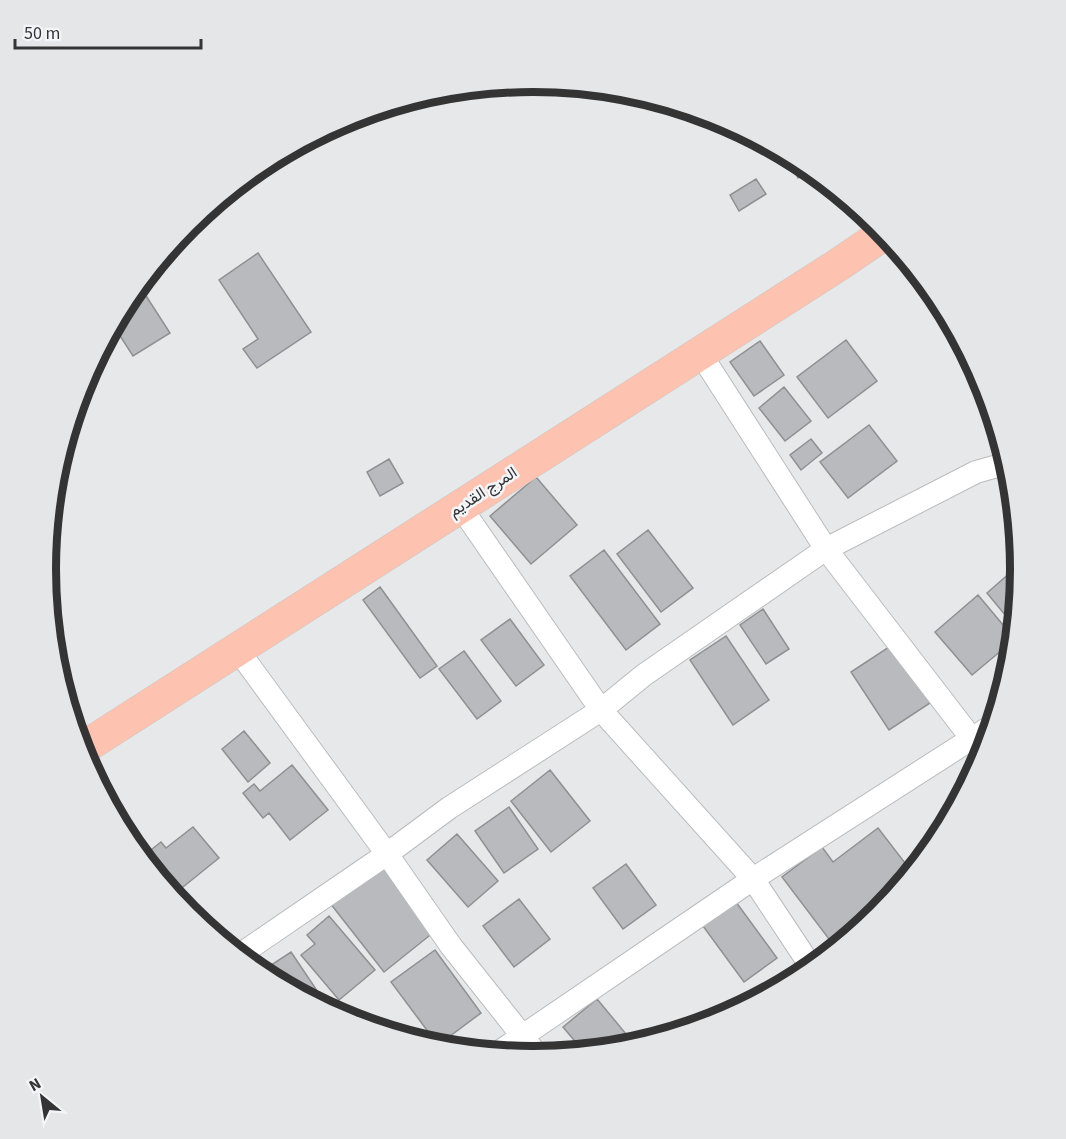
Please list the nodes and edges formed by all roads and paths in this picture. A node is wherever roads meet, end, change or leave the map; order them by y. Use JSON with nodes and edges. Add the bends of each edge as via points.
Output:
{"nodes":[{"id":1,"x":877,"y":238,"type":"edge"},
{"id":2,"x":700,"y":353,"type":"junction"},
{"id":3,"x":999,"y":466,"type":"edge"},
{"id":4,"x":460,"y":506,"type":"junction"},
{"id":5,"x":826,"y":549,"type":"junction"},
{"id":6,"x":237,"y":649,"type":"junction"},
{"id":7,"x":601,"y":710,"type":"junction"},
{"id":8,"x":89,"y":744,"type":"edge"},
{"id":9,"x":977,"y":744,"type":"edge"},
{"id":10,"x":975,"y":748,"type":"edge"},
{"id":11,"x":387,"y":854,"type":"junction"},
{"id":12,"x":753,"y":879,"type":"junction"},
{"id":13,"x":246,"y":951,"type":"edge"},
{"id":14,"x":807,"y":960,"type":"edge"},
{"id":15,"x":522,"y":1036,"type":"junction"},
{"id":16,"x":507,"y":1046,"type":"edge"},
{"id":17,"x":531,"y":1047,"type":"edge"}],
"edges":[{"from":1,"to":2,"type":"main road","name":"المرج القديم"},
{"from":2,"to":4,"type":"main road","name":"المرج القديم"},
{"from":2,"to":5,"type":"street"},
{"from":3,"to":5,"type":"street","via":[[976,472]]},
{"from":4,"to":6,"type":"main road","name":"المرج القديم"},
{"from":4,"to":7,"type":"street"},
{"from":5,"to":7,"type":"street","via":[[644,675]]},
{"from":5,"to":9,"type":"street"},
{"from":6,"to":8,"type":"main road","name":"المرج القديم"},
{"from":6,"to":11,"type":"street"},
{"from":7,"to":11,"type":"street","via":[[449,808]]},
{"from":7,"to":12,"type":"street"},
{"from":10,"to":12,"type":"street"},
{"from":11,"to":13,"type":"street"},
{"from":11,"to":15,"type":"street","via":[[450,946]]},
{"from":12,"to":14,"type":"street"},
{"from":12,"to":15,"type":"street"},
{"from":15,"to":16,"type":"street"},
{"from":15,"to":17,"type":"street"}]}
